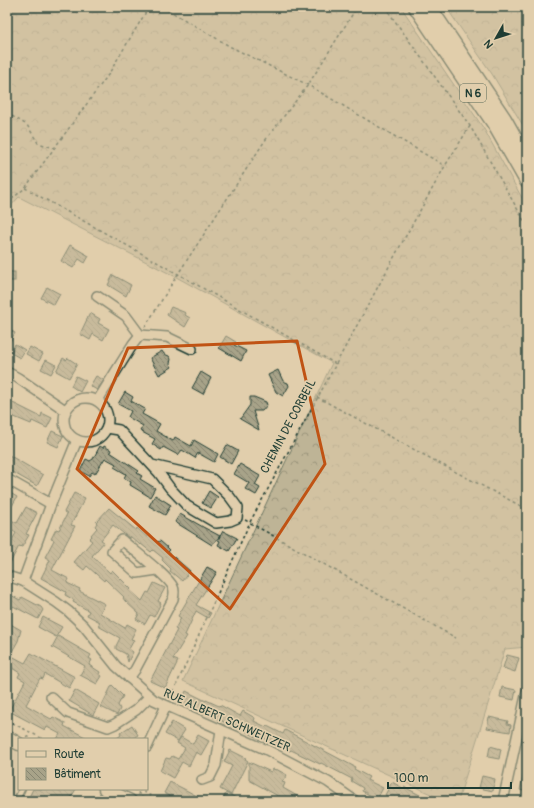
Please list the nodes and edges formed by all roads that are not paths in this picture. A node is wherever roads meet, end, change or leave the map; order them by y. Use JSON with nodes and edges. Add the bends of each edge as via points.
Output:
{"nodes":[{"id":1,"x":416,"y":7,"type":"edge"},
{"id":2,"x":429,"y":7,"type":"edge"},
{"id":3,"x":527,"y":160,"type":"edge"},
{"id":4,"x":527,"y":181,"type":"edge"},
{"id":5,"x":97,"y":296,"type":"dead end"},
{"id":6,"x":140,"y":335,"type":"junction"},
{"id":7,"x":192,"y":348,"type":"dead end"},
{"id":8,"x":7,"y":372,"type":"edge"},
{"id":9,"x":98,"y":400,"type":"junction"},
{"id":10,"x":65,"y":410,"type":"junction"},
{"id":11,"x":107,"y":428,"type":"junction"},
{"id":12,"x":77,"y":440,"type":"junction"},
{"id":13,"x":152,"y":465,"type":"junction"},
{"id":14,"x":7,"y":479,"type":"edge"},
{"id":15,"x":51,"y":504,"type":"junction"},
{"id":16,"x":157,"y":570,"type":"junction"},
{"id":17,"x":7,"y":576,"type":"edge"},
{"id":18,"x":23,"y":581,"type":"junction"},
{"id":19,"x":129,"y":678,"type":"junction"},
{"id":20,"x":527,"y":691,"type":"edge"},
{"id":21,"x":51,"y":697,"type":"dead end"},
{"id":22,"x":149,"y":697,"type":"junction"},
{"id":23,"x":166,"y":706,"type":"junction"},
{"id":24,"x":221,"y":730,"type":"junction"},
{"id":25,"x":7,"y":737,"type":"edge"},
{"id":26,"x":18,"y":743,"type":"edge"},
{"id":27,"x":148,"y":745,"type":"edge"},
{"id":28,"x":202,"y":780,"type":"dead end"},
{"id":29,"x":22,"y":790,"type":"edge"},
{"id":30,"x":107,"y":790,"type":"edge"},
{"id":31,"x":126,"y":800,"type":"edge"},
{"id":32,"x":16,"y":801,"type":"edge"},
{"id":33,"x":355,"y":801,"type":"edge"},
{"id":34,"x":503,"y":801,"type":"edge"}],
"edges":[{"from":1,"to":4,"type":"main road","number":"N 6","via":[[494,123]]},
{"from":2,"to":3,"type":"main road","number":"N 6","via":[[504,119]]},
{"from":5,"to":6,"type":"street","via":[[126,316]]},
{"from":6,"to":7,"type":"street","via":[[167,337]]},
{"from":6,"to":9,"type":"street"},
{"from":8,"to":10,"type":"street"},
{"from":9,"to":10,"type":"street","via":[[82,397],[74,400]]},
{"from":9,"to":11,"type":"street","via":[[107,411]]},
{"from":10,"to":12,"type":"street","via":[[64,426],[70,436]]},
{"from":11,"to":12,"type":"street","via":[[97,440]]},
{"from":11,"to":13,"type":"street","via":[[119,430]]},
{"from":12,"to":15,"type":"street"},
{"from":13,"to":13,"type":"street","via":[[187,506],[199,514],[216,523],[237,518],[238,508],[212,479]]},
{"from":14,"to":15,"type":"street"},
{"from":15,"to":18,"type":"street"},
{"from":16,"to":16,"type":"street","via":[[122,540],[112,551],[137,573]]},
{"from":16,"to":19,"type":"street","via":[[173,587],[173,599]]},
{"from":17,"to":18,"type":"street","name":"RUE ALBERT SCHWEITZER"},
{"from":18,"to":19,"type":"street","name":"RUE ALBERT SCHWEITZER","via":[[68,611]]},
{"from":19,"to":22,"type":"street","name":"RUE ALBERT SCHWEITZER"},
{"from":20,"to":34,"type":"street"},
{"from":21,"to":22,"type":"street","via":[[68,713],[108,727],[136,710]]},
{"from":22,"to":23,"type":"street","name":"RUE ALBERT SCHWEITZER"},
{"from":23,"to":24,"type":"street","name":"RUE ALBERT SCHWEITZER"},
{"from":23,"to":27,"type":"street"},
{"from":24,"to":28,"type":"street","via":[[216,765],[210,777]]},
{"from":24,"to":33,"type":"street","name":"RUE ALBERT SCHWEITZER","via":[[297,765]]},
{"from":25,"to":26,"type":"main road"},
{"from":29,"to":32,"type":"lane"},
{"from":30,"to":31,"type":"main road"}]}
